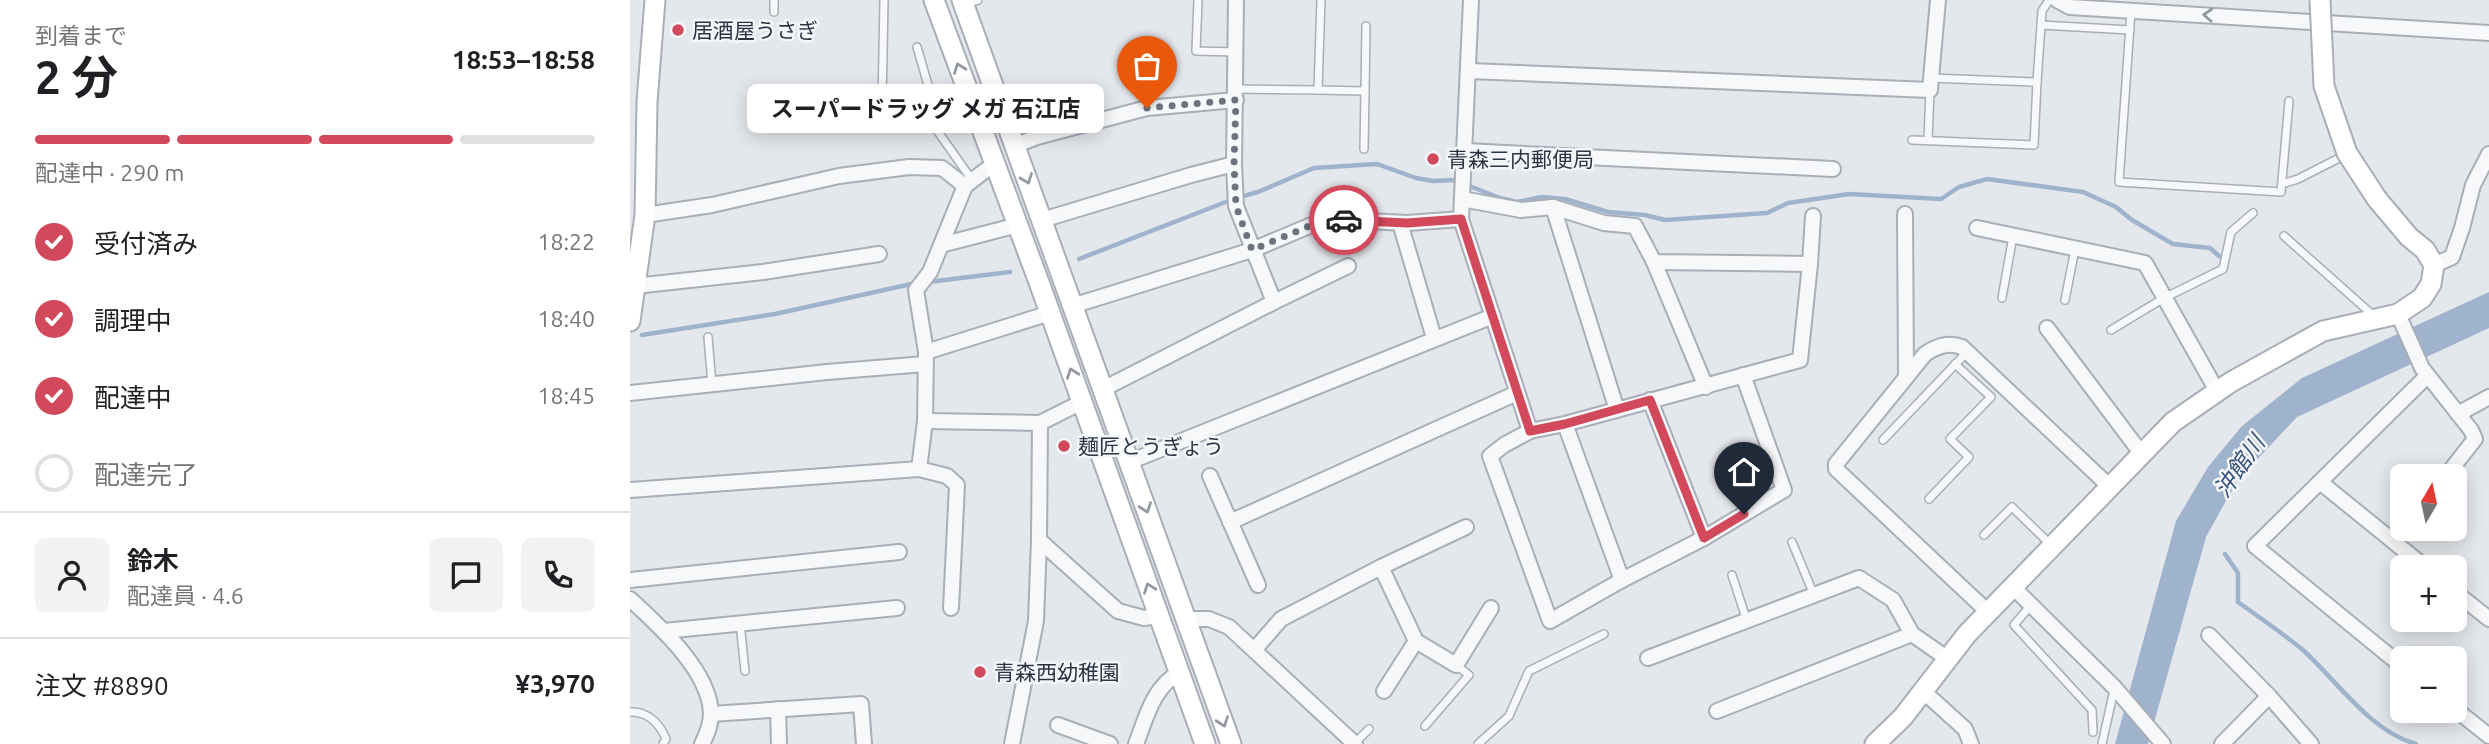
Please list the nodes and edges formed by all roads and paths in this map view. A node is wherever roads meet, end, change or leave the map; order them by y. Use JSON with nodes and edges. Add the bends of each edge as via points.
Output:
{"nodes":[{"id":1,"x":655,"y":0,"type":"edge"},
{"id":2,"x":774,"y":0,"type":"edge"},
{"id":3,"x":884,"y":0,"type":"edge"},
{"id":4,"x":934,"y":0,"type":"edge"},
{"id":5,"x":1198,"y":0,"type":"edge"},
{"id":6,"x":1236,"y":0,"type":"edge"},
{"id":7,"x":1321,"y":0,"type":"edge"},
{"id":8,"x":1471,"y":0,"type":"edge"},
{"id":9,"x":1938,"y":0,"type":"edge"},
{"id":10,"x":2049,"y":0,"type":"edge"},
{"id":11,"x":2057,"y":0,"type":"edge"},
{"id":12,"x":2320,"y":0,"type":"edge"},
{"id":13,"x":968,"y":2,"type":"edge"},
{"id":14,"x":2131,"y":10,"type":"junction"},
{"id":15,"x":774,"y":12,"type":"dead end"},
{"id":16,"x":2041,"y":25,"type":"junction"},
{"id":17,"x":1366,"y":26,"type":"dead end"},
{"id":18,"x":2130,"y":30,"type":"junction"},
{"id":19,"x":2489,"y":33,"type":"edge"},
{"id":20,"x":917,"y":47,"type":"dead end"},
{"id":21,"x":1236,"y":52,"type":"junction"},
{"id":22,"x":1468,"y":71,"type":"junction"},
{"id":23,"x":2037,"y":82,"type":"junction"},
{"id":24,"x":1931,"y":84,"type":"junction"},
{"id":25,"x":1318,"y":90,"type":"junction"},
{"id":26,"x":1365,"y":91,"type":"junction"},
{"id":27,"x":1235,"y":95,"type":"junction"},
{"id":28,"x":2288,"y":101,"type":"dead end"},
{"id":29,"x":882,"y":103,"type":"dead end"},
{"id":30,"x":1912,"y":140,"type":"dead end"},
{"id":31,"x":1928,"y":140,"type":"junction"},
{"id":32,"x":1014,"y":146,"type":"junction"},
{"id":33,"x":1364,"y":149,"type":"dead end"},
{"id":34,"x":1465,"y":151,"type":"junction"},
{"id":35,"x":2347,"y":153,"type":"junction"},
{"id":36,"x":2489,"y":154,"type":"edge"},
{"id":37,"x":995,"y":163,"type":"junction"},
{"id":38,"x":1234,"y":164,"type":"junction"},
{"id":39,"x":1833,"y":169,"type":"dead end"},
{"id":40,"x":969,"y":183,"type":"junction"},
{"id":41,"x":2282,"y":184,"type":"junction"},
{"id":42,"x":1463,"y":188,"type":"junction"},
{"id":43,"x":1553,"y":207,"type":"junction"},
{"id":44,"x":2253,"y":213,"type":"dead end"},
{"id":45,"x":1905,"y":214,"type":"dead end"},
{"id":46,"x":1813,"y":216,"type":"dead end"},
{"id":47,"x":1461,"y":219,"type":"junction"},
{"id":48,"x":639,"y":220,"type":"edge"},
{"id":49,"x":1042,"y":220,"type":"junction"},
{"id":50,"x":1400,"y":223,"type":"junction"},
{"id":51,"x":1018,"y":225,"type":"junction"},
{"id":52,"x":1977,"y":228,"type":"dead end"},
{"id":53,"x":2012,"y":236,"type":"junction"},
{"id":54,"x":2284,"y":236,"type":"dead end"},
{"id":55,"x":941,"y":245,"type":"junction"},
{"id":56,"x":2075,"y":248,"type":"junction"},
{"id":57,"x":1252,"y":250,"type":"junction"},
{"id":58,"x":879,"y":254,"type":"dead end"},
{"id":59,"x":1654,"y":261,"type":"junction"},
{"id":60,"x":1810,"y":264,"type":"junction"},
{"id":61,"x":2434,"y":265,"type":"junction"},
{"id":62,"x":1348,"y":266,"type":"dead end"},
{"id":63,"x":633,"y":289,"type":"edge"},
{"id":64,"x":2002,"y":298,"type":"dead end"},
{"id":65,"x":2164,"y":298,"type":"junction"},
{"id":66,"x":2065,"y":300,"type":"dead end"},
{"id":67,"x":1274,"y":302,"type":"junction"},
{"id":68,"x":1072,"y":306,"type":"junction"},
{"id":69,"x":1050,"y":313,"type":"junction"},
{"id":70,"x":1493,"y":316,"type":"junction"},
{"id":71,"x":2399,"y":318,"type":"junction"},
{"id":72,"x":630,"y":319,"type":"edge"},
{"id":73,"x":2377,"y":319,"type":"junction"},
{"id":74,"x":2047,"y":328,"type":"dead end"},
{"id":75,"x":2111,"y":330,"type":"dead end"},
{"id":76,"x":708,"y":337,"type":"dead end"},
{"id":77,"x":1434,"y":338,"type":"junction"},
{"id":78,"x":1967,"y":352,"type":"junction"},
{"id":79,"x":925,"y":358,"type":"junction"},
{"id":80,"x":1955,"y":364,"type":"junction"},
{"id":81,"x":2425,"y":372,"type":"junction"},
{"id":82,"x":1743,"y":375,"type":"junction"},
{"id":83,"x":1906,"y":375,"type":"junction"},
{"id":84,"x":712,"y":384,"type":"junction"},
{"id":85,"x":1706,"y":387,"type":"junction"},
{"id":86,"x":1103,"y":389,"type":"junction"},
{"id":87,"x":2217,"y":391,"type":"junction"},
{"id":88,"x":630,"y":393,"type":"edge"},
{"id":89,"x":1517,"y":393,"type":"junction"},
{"id":90,"x":2489,"y":397,"type":"edge"},
{"id":91,"x":1650,"y":400,"type":"junction"},
{"id":92,"x":1082,"y":402,"type":"junction"},
{"id":93,"x":1617,"y":410,"type":"junction"},
{"id":94,"x":2458,"y":414,"type":"junction"},
{"id":95,"x":925,"y":421,"type":"junction"},
{"id":96,"x":1040,"y":423,"type":"junction"},
{"id":97,"x":1565,"y":424,"type":"junction"},
{"id":98,"x":1530,"y":431,"type":"junction"},
{"id":99,"x":1883,"y":440,"type":"dead end"},
{"id":100,"x":2141,"y":453,"type":"junction"},
{"id":101,"x":1129,"y":462,"type":"junction"},
{"id":102,"x":2455,"y":464,"type":"edge"},
{"id":103,"x":919,"y":469,"type":"junction"},
{"id":104,"x":1210,"y":477,"type":"dead end"},
{"id":105,"x":2320,"y":482,"type":"junction"},
{"id":106,"x":2109,"y":486,"type":"junction"},
{"id":107,"x":630,"y":490,"type":"edge"},
{"id":108,"x":1929,"y":499,"type":"dead end"},
{"id":109,"x":1230,"y":522,"type":"junction"},
{"id":110,"x":1466,"y":527,"type":"dead end"},
{"id":111,"x":1984,"y":535,"type":"dead end"},
{"id":112,"x":1704,"y":538,"type":"junction"},
{"id":113,"x":1040,"y":540,"type":"junction"},
{"id":114,"x":1792,"y":542,"type":"dead end"},
{"id":115,"x":2394,"y":542,"type":"joint"},
{"id":116,"x":2052,"y":545,"type":"junction"},
{"id":117,"x":899,"y":552,"type":"dead end"},
{"id":118,"x":2410,"y":555,"type":"edge"},
{"id":119,"x":1381,"y":568,"type":"junction"},
{"id":120,"x":1732,"y":575,"type":"dead end"},
{"id":121,"x":630,"y":580,"type":"edge"},
{"id":122,"x":1622,"y":580,"type":"junction"},
{"id":123,"x":1258,"y":585,"type":"dead end"},
{"id":124,"x":2012,"y":586,"type":"junction"},
{"id":125,"x":1814,"y":595,"type":"junction"},
{"id":126,"x":630,"y":599,"type":"edge"},
{"id":127,"x":2467,"y":602,"type":"edge"},
{"id":128,"x":2031,"y":605,"type":"junction"},
{"id":129,"x":897,"y":608,"type":"dead end"},
{"id":130,"x":951,"y":608,"type":"dead end"},
{"id":131,"x":1491,"y":608,"type":"dead end"},
{"id":132,"x":1988,"y":612,"type":"junction"},
{"id":133,"x":1159,"y":616,"type":"junction"},
{"id":134,"x":1185,"y":619,"type":"junction"},
{"id":135,"x":2489,"y":619,"type":"edge"},
{"id":136,"x":1747,"y":621,"type":"junction"},
{"id":137,"x":740,"y":623,"type":"junction"},
{"id":138,"x":664,"y":631,"type":"junction"},
{"id":139,"x":1604,"y":634,"type":"dead end"},
{"id":140,"x":1912,"y":634,"type":"junction"},
{"id":141,"x":2209,"y":635,"type":"dead end"},
{"id":142,"x":1416,"y":641,"type":"junction"},
{"id":143,"x":1255,"y":649,"type":"junction"},
{"id":144,"x":2390,"y":656,"type":"edge"},
{"id":145,"x":1648,"y":658,"type":"dead end"},
{"id":146,"x":1948,"y":659,"type":"junction"},
{"id":147,"x":1456,"y":664,"type":"junction"},
{"id":148,"x":745,"y":671,"type":"dead end"},
{"id":149,"x":1179,"y":673,"type":"junction"},
{"id":150,"x":1384,"y":691,"type":"dead end"},
{"id":151,"x":1923,"y":691,"type":"junction"},
{"id":152,"x":2119,"y":693,"type":"junction"},
{"id":153,"x":2269,"y":696,"type":"junction"},
{"id":154,"x":778,"y":709,"type":"junction"},
{"id":155,"x":1717,"y":711,"type":"dead end"},
{"id":156,"x":630,"y":712,"type":"edge"},
{"id":157,"x":711,"y":714,"type":"junction"},
{"id":158,"x":2467,"y":719,"type":"edge"},
{"id":159,"x":1058,"y":724,"type":"dead end"},
{"id":160,"x":1424,"y":726,"type":"dead end"},
{"id":161,"x":1369,"y":729,"type":"dead end"},
{"id":162,"x":2094,"y":732,"type":"dead end"},
{"id":163,"x":2489,"y":736,"type":"edge"},
{"id":164,"x":2161,"y":741,"type":"edge"},
{"id":165,"x":663,"y":744,"type":"edge"},
{"id":166,"x":702,"y":744,"type":"edge"},
{"id":167,"x":779,"y":744,"type":"edge"},
{"id":168,"x":864,"y":744,"type":"edge"},
{"id":169,"x":1012,"y":744,"type":"edge"},
{"id":170,"x":1110,"y":744,"type":"edge"},
{"id":171,"x":1136,"y":744,"type":"edge"},
{"id":172,"x":1205,"y":744,"type":"edge"},
{"id":173,"x":1231,"y":744,"type":"edge"},
{"id":174,"x":1355,"y":744,"type":"edge"},
{"id":175,"x":1478,"y":744,"type":"edge"},
{"id":176,"x":1875,"y":744,"type":"edge"},
{"id":177,"x":1970,"y":744,"type":"edge"},
{"id":178,"x":2102,"y":744,"type":"edge"},
{"id":179,"x":2222,"y":744,"type":"edge"},
{"id":180,"x":2311,"y":744,"type":"edge"}],
"edges":[{"from":1,"to":48,"type":"street"},
{"from":2,"to":15,"type":"lane"},
{"from":3,"to":29,"type":"lane"},
{"from":37,"to":4,"type":"street","one_way":true},
{"from":5,"to":21,"type":"lane","via":[[1196,51]]},
{"from":6,"to":21,"type":"street"},
{"from":7,"to":25,"type":"lane"},
{"from":8,"to":22,"type":"street"},
{"from":9,"to":24,"type":"street"},
{"from":10,"to":16,"type":"lane"},
{"from":11,"to":14,"type":"street","via":[[2070,7]]},
{"from":12,"to":35,"type":"street","bridge":true,"via":[[2325,86]]},
{"from":13,"to":32,"type":"street"},
{"from":14,"to":18,"type":"lane"},
{"from":19,"to":14,"type":"street","one_way":true},
{"from":16,"to":18,"type":"lane"},
{"from":16,"to":23,"type":"lane"},
{"from":17,"to":26,"type":"lane"},
{"from":18,"to":41,"type":"lane","via":[[2119,182],[2281,192]]},
{"from":20,"to":40,"type":"lane","via":[[928,85],[929,119]]},
{"from":21,"to":27,"type":"street"},
{"from":22,"to":24,"type":"street"},
{"from":22,"to":34,"type":"street"},
{"from":23,"to":24,"type":"lane"},
{"from":23,"to":31,"type":"lane","via":[[2034,145]]},
{"from":24,"to":31,"type":"lane"},
{"from":25,"to":26,"type":"lane"},
{"from":25,"to":27,"type":"lane"},
{"from":26,"to":33,"type":"lane"},
{"from":27,"to":32,"type":"street","via":[[1147,108]]},
{"from":27,"to":38,"type":"street"},
{"from":28,"to":41,"type":"lane"},
{"from":30,"to":31,"type":"lane"},
{"from":32,"to":49,"type":"street","one_way":true},
{"from":34,"to":39,"type":"street"},
{"from":34,"to":42,"type":"street"},
{"from":35,"to":41,"type":"lane"},
{"from":35,"to":61,"type":"street","bridge":true,"via":[[2377,199]]},
{"from":36,"to":61,"type":"street","via":[[2473,185],[2452,257]]},
{"from":37,"to":40,"type":"street"},
{"from":37,"to":51,"type":"street"},
{"from":38,"to":49,"type":"street"},
{"from":38,"to":57,"type":"street","via":[[1235,200]]},
{"from":40,"to":48,"type":"street","via":[[942,168],[909,167],[839,176]]},
{"from":40,"to":55,"type":"street"},
{"from":42,"to":43,"type":"street","via":[[1521,210]]},
{"from":42,"to":47,"type":"street"},
{"from":43,"to":59,"type":"street","via":[[1604,223],[1635,226]]},
{"from":43,"to":93,"type":"street"},
{"from":44,"to":65,"type":"lane","via":[[2231,232],[2222,269]]},
{"from":45,"to":83,"type":"street"},
{"from":46,"to":60,"type":"street"},
{"from":47,"to":50,"type":"street"},
{"from":47,"to":70,"type":"street"},
{"from":48,"to":63,"type":"street"},
{"from":49,"to":68,"type":"street"},
{"from":50,"to":57,"type":"street","via":[[1326,219]]},
{"from":50,"to":77,"type":"street"},
{"from":51,"to":55,"type":"street"},
{"from":51,"to":69,"type":"street"},
{"from":52,"to":53,"type":"street"},
{"from":53,"to":56,"type":"street"},
{"from":53,"to":64,"type":"lane"},
{"from":54,"to":73,"type":"lane"},
{"from":55,"to":79,"type":"street","via":[[916,290]]},
{"from":56,"to":65,"type":"street","via":[[2145,263]]},
{"from":56,"to":66,"type":"lane"},
{"from":57,"to":67,"type":"street"},
{"from":57,"to":68,"type":"street"},
{"from":58,"to":63,"type":"street"},
{"from":59,"to":60,"type":"street"},
{"from":59,"to":85,"type":"street"},
{"from":60,"to":82,"type":"street","via":[[1800,360]]},
{"from":61,"to":71,"type":"street","via":[[2422,298]]},
{"from":62,"to":67,"type":"street"},
{"from":63,"to":72,"type":"street"},
{"from":65,"to":75,"type":"lane"},
{"from":65,"to":87,"type":"street"},
{"from":67,"to":86,"type":"street"},
{"from":68,"to":86,"type":"street"},
{"from":69,"to":79,"type":"street"},
{"from":92,"to":69,"type":"street","one_way":true},
{"from":70,"to":77,"type":"street"},
{"from":70,"to":89,"type":"street"},
{"from":71,"to":73,"type":"street"},
{"from":71,"to":81,"type":"street"},
{"from":73,"to":87,"type":"street","via":[[2323,331]]},
{"from":74,"to":100,"type":"street"},
{"from":76,"to":84,"type":"lane"},
{"from":77,"to":101,"type":"street"},
{"from":78,"to":80,"type":"lane"},
{"from":78,"to":83,"type":"street","via":[[1955,345],[1934,347]]},
{"from":78,"to":106,"type":"street"},
{"from":79,"to":84,"type":"street"},
{"from":79,"to":95,"type":"street"},
{"from":80,"to":99,"type":"lane"},
{"from":80,"to":108,"type":"lane","via":[[1990,397],[1950,439],[1969,457]]},
{"from":81,"to":94,"type":"street"},
{"from":81,"to":105,"type":"street"},
{"from":82,"to":85,"type":"street"},
{"from":82,"to":112,"type":"street","via":[[1784,491]]},
{"from":83,"to":132,"type":"street","via":[[1836,469]]},
{"from":84,"to":88,"type":"street"},
{"from":85,"to":91,"type":"street"},
{"from":86,"to":101,"type":"street"},
{"from":87,"to":100,"type":"street","via":[[2172,422]]},
{"from":89,"to":98,"type":"street"},
{"from":89,"to":109,"type":"street"},
{"from":90,"to":94,"type":"street"},
{"from":91,"to":93,"type":"street"},
{"from":91,"to":112,"type":"street"},
{"from":92,"to":96,"type":"street"},
{"from":133,"to":92,"type":"street","one_way":true},
{"from":93,"to":97,"type":"street"},
{"from":94,"to":102,"type":"street","via":[[2475,439]]},
{"from":95,"to":96,"type":"street"},
{"from":95,"to":103,"type":"street"},
{"from":96,"to":113,"type":"street"},
{"from":97,"to":98,"type":"street"},
{"from":97,"to":122,"type":"street"},
{"from":98,"to":122,"type":"street","via":[[1490,456],[1549,621]]},
{"from":100,"to":106,"type":"street"},
{"from":101,"to":134,"type":"street","one_way":true},
{"from":103,"to":107,"type":"street"},
{"from":103,"to":130,"type":"street","via":[[947,476],[957,485]]},
{"from":104,"to":109,"type":"street"},
{"from":105,"to":115,"type":"street"},
{"from":105,"to":144,"type":"street","via":[[2255,546]]},
{"from":106,"to":116,"type":"street"},
{"from":109,"to":123,"type":"street"},
{"from":110,"to":119,"type":"street"},
{"from":111,"to":116,"type":"lane","via":[[2012,507]]},
{"from":112,"to":122,"type":"street"},
{"from":113,"to":133,"type":"street","via":[[1118,611],[1144,618]]},
{"from":113,"to":169,"type":"street","via":[[1035,621]]},
{"from":114,"to":125,"type":"lane"},
{"from":115,"to":118,"type":"street"},
{"from":116,"to":124,"type":"street"},
{"from":117,"to":121,"type":"street"},
{"from":119,"to":142,"type":"street"},
{"from":119,"to":143,"type":"street","via":[[1281,619]]},
{"from":120,"to":136,"type":"lane"},
{"from":124,"to":128,"type":"street"},
{"from":124,"to":132,"type":"street"},
{"from":125,"to":136,"type":"street"},
{"from":125,"to":140,"type":"street","via":[[1859,578],[1894,600]]},
{"from":126,"to":138,"type":"street"},
{"from":127,"to":135,"type":"street"},
{"from":128,"to":152,"type":"street"},
{"from":128,"to":162,"type":"lane","via":[[2014,625],[2092,710]]},
{"from":129,"to":137,"type":"street"},
{"from":131,"to":147,"type":"street"},
{"from":132,"to":146,"type":"street"},
{"from":133,"to":149,"type":"street"},
{"from":134,"to":143,"type":"street","via":[[1223,624]]},
{"from":134,"to":173,"type":"street","one_way":true},
{"from":136,"to":145,"type":"street"},
{"from":137,"to":138,"type":"street"},
{"from":137,"to":148,"type":"lane"},
{"from":138,"to":157,"type":"street","via":[[693,668],[709,699]]},
{"from":139,"to":175,"type":"lane","via":[[1529,671],[1510,716]]},
{"from":140,"to":146,"type":"street"},
{"from":140,"to":155,"type":"street"},
{"from":141,"to":153,"type":"street"},
{"from":142,"to":147,"type":"street"},
{"from":142,"to":150,"type":"street"},
{"from":143,"to":174,"type":"street"},
{"from":146,"to":151,"type":"street"},
{"from":147,"to":160,"type":"lane","via":[[1469,675]]},
{"from":149,"to":171,"type":"street","via":[[1157,693]]},
{"from":149,"to":172,"type":"street"},
{"from":151,"to":176,"type":"street"},
{"from":151,"to":177,"type":"street","via":[[1965,729]]},
{"from":152,"to":164,"type":"street"},
{"from":152,"to":178,"type":"lane"},
{"from":153,"to":179,"type":"street"},
{"from":153,"to":180,"type":"street"},
{"from":154,"to":157,"type":"street"},
{"from":154,"to":167,"type":"street"},
{"from":154,"to":168,"type":"street","via":[[861,704]]},
{"from":156,"to":165,"type":"lane","via":[[643,713],[654,721],[666,739]]},
{"from":157,"to":166,"type":"street"},
{"from":158,"to":163,"type":"street"},
{"from":159,"to":170,"type":"street"},
{"from":161,"to":174,"type":"lane"}]}
